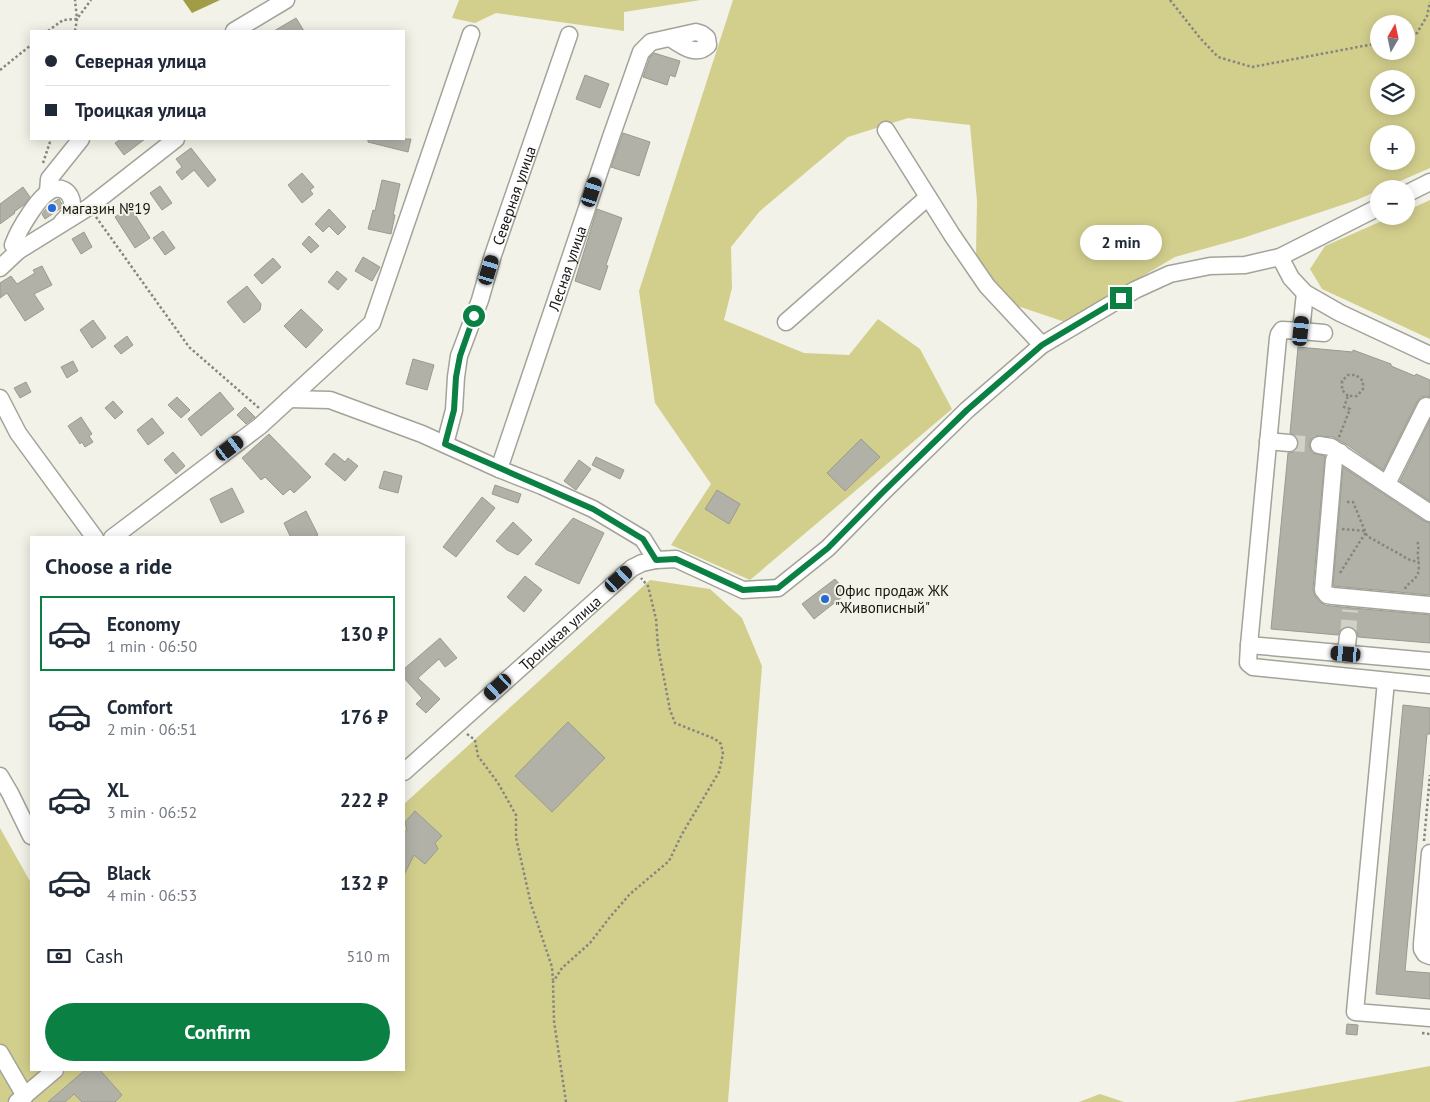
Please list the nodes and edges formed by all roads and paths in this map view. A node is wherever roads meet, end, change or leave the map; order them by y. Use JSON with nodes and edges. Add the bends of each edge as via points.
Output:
{"nodes":[{"id":1,"x":76,"y":0,"type":"edge"},
{"id":2,"x":91,"y":0,"type":"edge"},
{"id":3,"x":286,"y":0,"type":"edge"},
{"id":4,"x":1170,"y":0,"type":"edge"},
{"id":5,"x":1430,"y":2,"type":"edge"},
{"id":6,"x":77,"y":19,"type":"junction"},
{"id":7,"x":49,"y":30,"type":"edge"},
{"id":8,"x":75,"y":30,"type":"edge"},
{"id":9,"x":236,"y":30,"type":"edge"},
{"id":10,"x":471,"y":34,"type":"dead end"},
{"id":11,"x":1415,"y":34,"type":"edge"},
{"id":12,"x":569,"y":36,"type":"dead end"},
{"id":13,"x":670,"y":38,"type":"dead end"},
{"id":14,"x":1370,"y":45,"type":"edge"},
{"id":15,"x":30,"y":46,"type":"edge"},
{"id":16,"x":0,"y":70,"type":"edge"},
{"id":17,"x":886,"y":130,"type":"dead end"},
{"id":18,"x":80,"y":140,"type":"edge"},
{"id":19,"x":172,"y":140,"type":"edge"},
{"id":20,"x":1430,"y":182,"type":"edge"},
{"id":21,"x":1415,"y":190,"type":"edge"},
{"id":22,"x":48,"y":192,"type":"junction"},
{"id":23,"x":928,"y":197,"type":"junction"},
{"id":24,"x":89,"y":207,"type":"junction"},
{"id":25,"x":1370,"y":212,"type":"edge"},
{"id":26,"x":59,"y":226,"type":"junction"},
{"id":27,"x":18,"y":251,"type":"junction"},
{"id":28,"x":1280,"y":257,"type":"junction"},
{"id":29,"x":0,"y":268,"type":"edge"},
{"id":30,"x":1305,"y":293,"type":"junction"},
{"id":31,"x":786,"y":322,"type":"dead end"},
{"id":32,"x":1301,"y":331,"type":"junction"},
{"id":33,"x":1324,"y":333,"type":"dead end"},
{"id":34,"x":1042,"y":345,"type":"junction"},
{"id":35,"x":1430,"y":355,"type":"edge"},
{"id":36,"x":313,"y":377,"type":"junction"},
{"id":37,"x":1348,"y":396,"type":"junction"},
{"id":38,"x":0,"y":398,"type":"edge"},
{"id":39,"x":289,"y":399,"type":"junction"},
{"id":40,"x":324,"y":400,"type":"junction"},
{"id":41,"x":1426,"y":406,"type":"dead end"},
{"id":42,"x":269,"y":417,"type":"junction"},
{"id":43,"x":1268,"y":440,"type":"junction"},
{"id":44,"x":1289,"y":442,"type":"tunnel mouth"},
{"id":45,"x":445,"y":444,"type":"junction"},
{"id":46,"x":1319,"y":445,"type":"tunnel mouth"},
{"id":47,"x":1338,"y":448,"type":"junction"},
{"id":48,"x":499,"y":469,"type":"junction"},
{"id":49,"x":1387,"y":484,"type":"junction"},
{"id":50,"x":1347,"y":502,"type":"dead end"},
{"id":51,"x":1430,"y":513,"type":"edge"},
{"id":52,"x":1340,"y":528,"type":"dead end"},
{"id":53,"x":1366,"y":532,"type":"junction"},
{"id":54,"x":94,"y":536,"type":"edge"},
{"id":55,"x":115,"y":536,"type":"edge"},
{"id":56,"x":1417,"y":541,"type":"dead end"},
{"id":57,"x":656,"y":560,"type":"junction"},
{"id":58,"x":1419,"y":562,"type":"junction"},
{"id":59,"x":632,"y":568,"type":"junction"},
{"id":60,"x":1340,"y":573,"type":"dead end"},
{"id":61,"x":1404,"y":603,"type":"junction"},
{"id":62,"x":1430,"y":605,"type":"edge"},
{"id":63,"x":1348,"y":636,"type":"tunnel mouth"},
{"id":64,"x":1249,"y":644,"type":"junction"},
{"id":65,"x":1346,"y":654,"type":"junction"},
{"id":66,"x":1430,"y":661,"type":"edge"},
{"id":67,"x":1386,"y":681,"type":"junction"},
{"id":68,"x":1430,"y":685,"type":"edge"},
{"id":69,"x":458,"y":723,"type":"junction"},
{"id":70,"x":407,"y":763,"type":"edge"},
{"id":71,"x":1430,"y":775,"type":"edge"},
{"id":72,"x":0,"y":776,"type":"edge"},
{"id":73,"x":1430,"y":788,"type":"edge"},
{"id":74,"x":30,"y":834,"type":"edge"},
{"id":75,"x":1430,"y":853,"type":"edge"},
{"id":76,"x":1430,"y":956,"type":"edge"},
{"id":77,"x":553,"y":982,"type":"junction"},
{"id":78,"x":1430,"y":1018,"type":"edge"},
{"id":79,"x":0,"y":1053,"type":"edge"},
{"id":80,"x":54,"y":1071,"type":"edge"},
{"id":81,"x":21,"y":1099,"type":"edge"},
{"id":82,"x":566,"y":1102,"type":"edge"}],
"edges":[{"from":1,"to":6,"type":"path"},
{"from":2,"to":6,"type":"path"},
{"from":3,"to":9,"type":"street"},
{"from":4,"to":14,"type":"path","via":[[1218,57],[1252,67]]},
{"from":5,"to":11,"type":"path","via":[[1427,16]]},
{"from":6,"to":7,"type":"path","via":[[63,20]]},
{"from":6,"to":8,"type":"path"},
{"from":10,"to":36,"type":"street","via":[[372,323]]},
{"from":12,"to":45,"type":"street","name":"Северная улица","via":[[460,356],[454,410]]},
{"from":13,"to":48,"type":"street","name":"Лесная улица","via":[[651,42],[641,52]]},
{"from":15,"to":16,"type":"path"},
{"from":17,"to":23,"type":"street"},
{"from":18,"to":22,"type":"street","via":[[49,179]]},
{"from":19,"to":24,"type":"street"},
{"from":20,"to":21,"type":"street"},
{"from":22,"to":26,"type":"street","via":[[57,188],[64,190],[73,204]]},
{"from":22,"to":27,"type":"street","via":[[17,235],[13,245]]},
{"from":23,"to":31,"type":"street"},
{"from":23,"to":34,"type":"street","via":[[986,286]]},
{"from":24,"to":26,"type":"street"},
{"from":24,"to":42,"type":"path","via":[[189,347]]},
{"from":25,"to":28,"type":"street","name":"Троицкая улица"},
{"from":26,"to":27,"type":"street"},
{"from":27,"to":29,"type":"street"},
{"from":28,"to":30,"type":"street","via":[[1291,278]]},
{"from":28,"to":34,"type":"street","name":"Троицкая улица","via":[[1245,265],[1210,266],[1170,274],[1135,290]]},
{"from":30,"to":32,"type":"street"},
{"from":30,"to":35,"type":"street"},
{"from":32,"to":33,"type":"street"},
{"from":32,"to":43,"type":"street","via":[[1282,330],[1279,334]]},
{"from":34,"to":57,"type":"street","name":"Троицкая улица","via":[[967,410],[828,548],[778,588],[743,590],[676,559]]},
{"from":36,"to":39,"type":"street"},
{"from":36,"to":40,"type":"street"},
{"from":37,"to":37,"type":"path","via":[[1357,396],[1363,390],[1363,381],[1356,375],[1348,375],[1342,381],[1342,390]]},
{"from":37,"to":47,"type":"path","via":[[1344,407],[1350,409]]},
{"from":38,"to":54,"type":"street","via":[[18,433]]},
{"from":39,"to":40,"type":"street"},
{"from":39,"to":42,"type":"street"},
{"from":40,"to":45,"type":"street","via":[[340,403]]},
{"from":41,"to":49,"type":"street"},
{"from":42,"to":55,"type":"street"},
{"from":43,"to":44,"type":"street"},
{"from":43,"to":64,"type":"street"},
{"from":45,"to":48,"type":"street"},
{"from":46,"to":47,"type":"street"},
{"from":47,"to":49,"type":"street"},
{"from":47,"to":61,"type":"street","via":[[1334,460],[1322,590],[1351,604]]},
{"from":48,"to":57,"type":"street","via":[[593,509],[643,539]]},
{"from":49,"to":51,"type":"street"},
{"from":50,"to":53,"type":"path","via":[[1353,502]]},
{"from":52,"to":53,"type":"path"},
{"from":53,"to":58,"type":"path","via":[[1367,536]]},
{"from":53,"to":60,"type":"path"},
{"from":56,"to":58,"type":"path"},
{"from":57,"to":59,"type":"street","name":"Троицкая улица"},
{"from":58,"to":61,"type":"path","via":[[1418,574],[1406,586]]},
{"from":59,"to":69,"type":"street","name":"Троицкая улица"},
{"from":59,"to":77,"type":"path","via":[[648,586],[675,723],[715,739],[721,744],[723,754],[719,772],[669,861],[630,894]]},
{"from":61,"to":62,"type":"street"},
{"from":63,"to":65,"type":"street"},
{"from":64,"to":65,"type":"street"},
{"from":64,"to":67,"type":"street","via":[[1248,662],[1253,668]]},
{"from":65,"to":66,"type":"street"},
{"from":67,"to":68,"type":"street"},
{"from":67,"to":78,"type":"street","via":[[1355,1012]]},
{"from":69,"to":70,"type":"street","name":"Троицкая улица"},
{"from":69,"to":77,"type":"path","via":[[475,740],[478,756],[516,815],[516,838],[530,904],[552,967]]},
{"from":71,"to":73,"type":"path"},
{"from":72,"to":74,"type":"street"},
{"from":75,"to":76,"type":"street","via":[[1422,949]]},
{"from":77,"to":82,"type":"path","via":[[554,1021]]},
{"from":79,"to":81,"type":"street"},
{"from":80,"to":81,"type":"street"}]}
